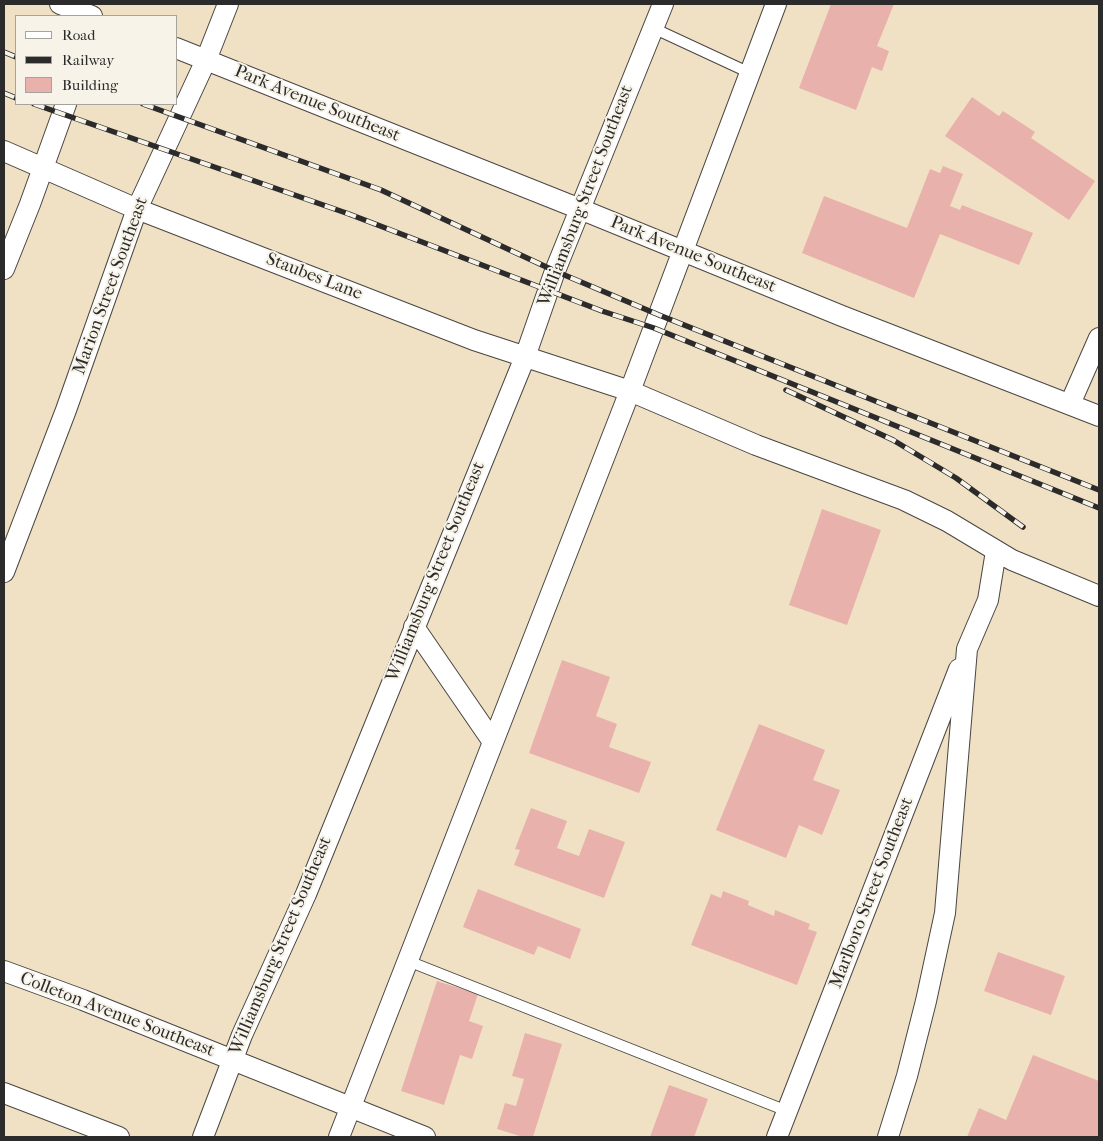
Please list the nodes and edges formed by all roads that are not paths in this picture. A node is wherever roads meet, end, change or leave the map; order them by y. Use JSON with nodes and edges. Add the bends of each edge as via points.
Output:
{"nodes":[{"id":1,"x":60,"y":4,"type":"edge"},
{"id":2,"x":228,"y":4,"type":"edge"},
{"id":3,"x":662,"y":4,"type":"edge"},
{"id":4,"x":776,"y":4,"type":"edge"},
{"id":5,"x":89,"y":15,"type":"edge"},
{"id":6,"x":653,"y":28,"type":"junction"},
{"id":7,"x":178,"y":49,"type":"edge"},
{"id":8,"x":206,"y":60,"type":"junction"},
{"id":9,"x":750,"y":73,"type":"junction"},
{"id":10,"x":66,"y":105,"type":"edge"},
{"id":11,"x":4,"y":151,"type":"edge"},
{"id":12,"x":43,"y":167,"type":"junction"},
{"id":13,"x":137,"y":209,"type":"junction"},
{"id":14,"x":580,"y":209,"type":"junction"},
{"id":15,"x":684,"y":250,"type":"junction"},
{"id":16,"x":4,"y":269,"type":"edge"},
{"id":17,"x":1099,"y":338,"type":"edge"},
{"id":18,"x":525,"y":356,"type":"junction"},
{"id":19,"x":630,"y":391,"type":"junction"},
{"id":20,"x":1070,"y":404,"type":"junction"},
{"id":21,"x":1099,"y":416,"type":"edge"},
{"id":22,"x":996,"y":551,"type":"junction"},
{"id":23,"x":4,"y":572,"type":"edge"},
{"id":24,"x":1099,"y":596,"type":"edge"},
{"id":25,"x":414,"y":627,"type":"junction"},
{"id":26,"x":967,"y":649,"type":"junction"},
{"id":27,"x":493,"y":742,"type":"junction"},
{"id":28,"x":408,"y":961,"type":"junction"},
{"id":29,"x":4,"y":972,"type":"edge"},
{"id":30,"x":233,"y":1060,"type":"junction"},
{"id":31,"x":4,"y":1093,"type":"edge"},
{"id":32,"x":351,"y":1107,"type":"junction"},
{"id":33,"x":787,"y":1111,"type":"junction"},
{"id":34,"x":119,"y":1137,"type":"edge"},
{"id":35,"x":202,"y":1137,"type":"edge"},
{"id":36,"x":339,"y":1137,"type":"edge"},
{"id":37,"x":425,"y":1137,"type":"edge"},
{"id":38,"x":777,"y":1137,"type":"edge"},
{"id":39,"x":888,"y":1137,"type":"edge"}],
"edges":[{"from":1,"to":5,"type":"street"},
{"from":2,"to":8,"type":"street","name":"Marion Street Southeast"},
{"from":3,"to":6,"type":"street","name":"Williamsburg Street Southeast"},
{"from":4,"to":9,"type":"street"},
{"from":6,"to":9,"type":"lane"},
{"from":6,"to":14,"type":"street","name":"Williamsburg Street Southeast"},
{"from":7,"to":8,"type":"street","name":"Park Avenue Southeast"},
{"from":8,"to":13,"type":"street","name":"Marion Street Southeast"},
{"from":8,"to":14,"type":"street","name":"Park Avenue Southeast"},
{"from":9,"to":15,"type":"street"},
{"from":10,"to":12,"type":"street"},
{"from":11,"to":12,"type":"street","name":"Staubes Lane"},
{"from":12,"to":13,"type":"street","name":"Staubes Lane"},
{"from":12,"to":16,"type":"street"},
{"from":13,"to":18,"type":"street","name":"Staubes Lane","via":[[474,340]]},
{"from":13,"to":23,"type":"street","name":"Marion Street Southeast"},
{"from":14,"to":15,"type":"street","name":"Park Avenue Southeast"},
{"from":14,"to":18,"type":"street","name":"Williamsburg Street Southeast"},
{"from":15,"to":19,"type":"street"},
{"from":15,"to":20,"type":"street","name":"Park Avenue Southeast","via":[[842,316]]},
{"from":17,"to":20,"type":"street"},
{"from":18,"to":19,"type":"street","name":"Staubes Lane"},
{"from":18,"to":25,"type":"street","name":"Williamsburg Street Southeast"},
{"from":19,"to":22,"type":"street","via":[[756,445],[904,500]]},
{"from":19,"to":27,"type":"street"},
{"from":20,"to":21,"type":"street","name":"Park Avenue Southeast"},
{"from":22,"to":24,"type":"street"},
{"from":22,"to":26,"type":"street","name":"Marlboro Street Southeast","via":[[988,600]]},
{"from":25,"to":27,"type":"street"},
{"from":25,"to":30,"type":"street","name":"Williamsburg Street Southeast","via":[[306,894]]},
{"from":26,"to":33,"type":"street","name":"Marlboro Street Southeast"},
{"from":26,"to":39,"type":"street","name":"Marlboro Street Southeast","via":[[945,913],[907,1076]]},
{"from":27,"to":28,"type":"street"},
{"from":28,"to":32,"type":"street"},
{"from":28,"to":33,"type":"lane"},
{"from":29,"to":30,"type":"street","name":"Colleton Avenue Southeast"},
{"from":30,"to":32,"type":"street","name":"Colleton Avenue Southeast"},
{"from":30,"to":35,"type":"street","name":"Williamsburg Street Southeast"},
{"from":31,"to":34,"type":"street"},
{"from":32,"to":36,"type":"street"},
{"from":32,"to":37,"type":"street","name":"Colleton Avenue Southeast"},
{"from":33,"to":38,"type":"street","name":"Marlboro Street Southeast"}]}
